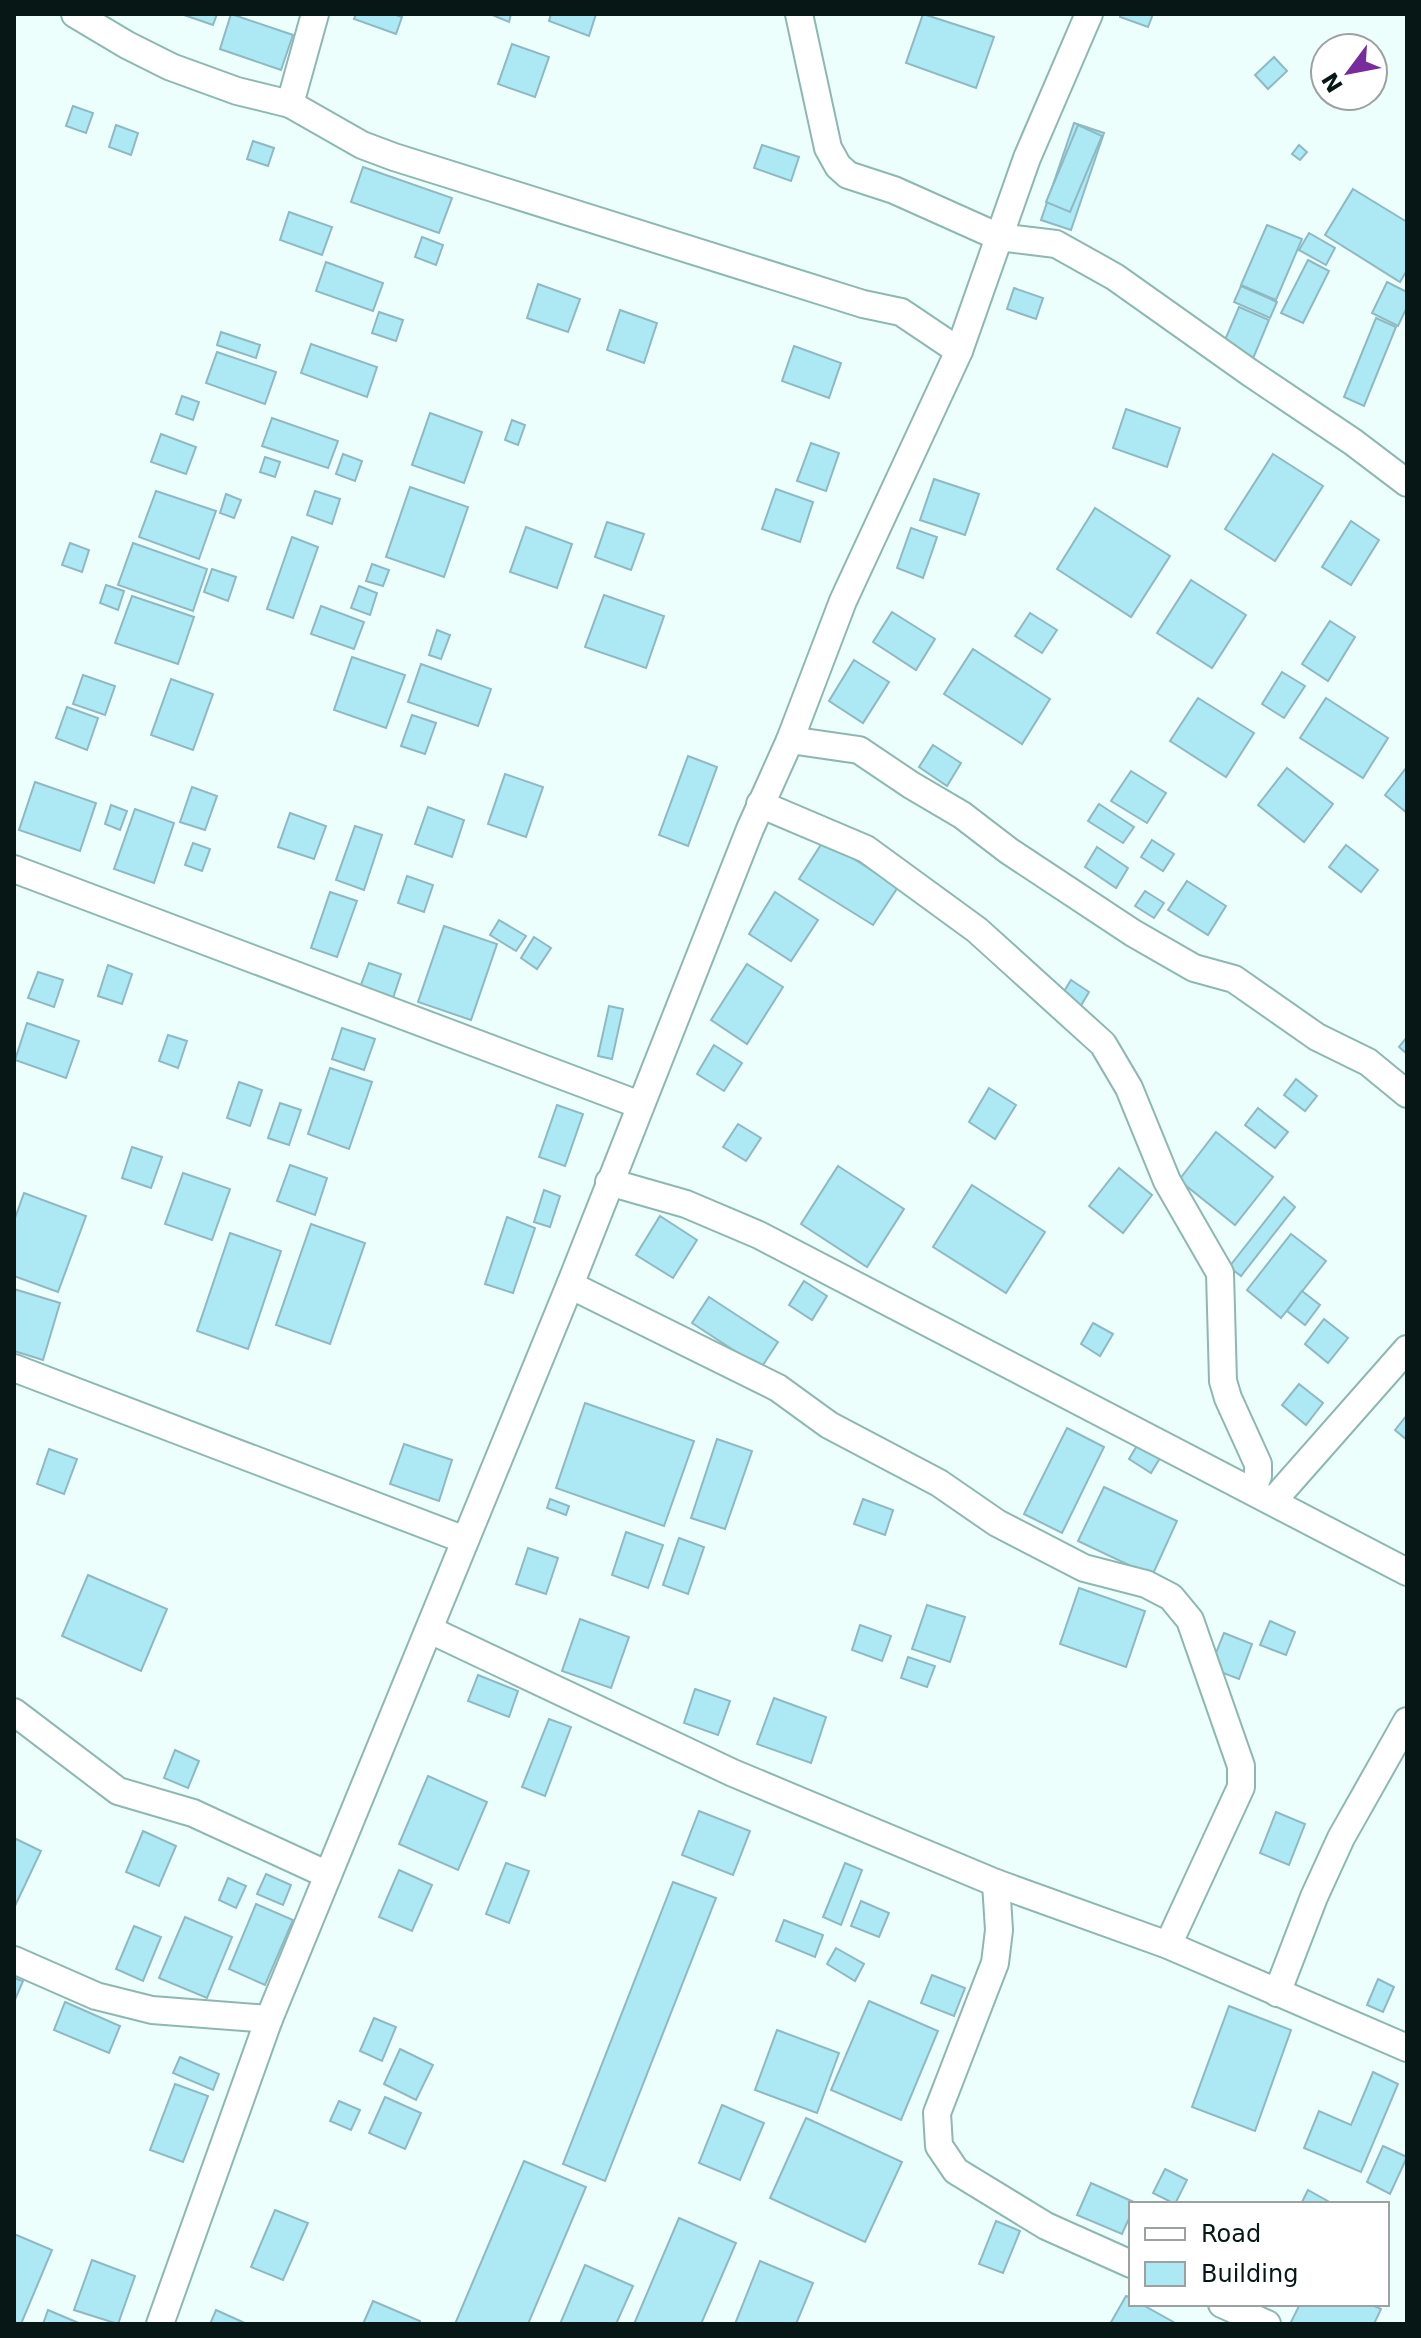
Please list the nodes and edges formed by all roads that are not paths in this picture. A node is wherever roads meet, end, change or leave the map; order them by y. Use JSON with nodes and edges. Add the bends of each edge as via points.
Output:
{"nodes":[{"id":1,"x":75,"y":14,"type":"edge"},
{"id":2,"x":315,"y":14,"type":"edge"},
{"id":3,"x":799,"y":14,"type":"edge"},
{"id":4,"x":1089,"y":14,"type":"edge"},
{"id":5,"x":290,"y":104,"type":"junction"},
{"id":6,"x":999,"y":237,"type":"junction"},
{"id":7,"x":959,"y":351,"type":"junction"},
{"id":8,"x":1407,"y":483,"type":"edge"},
{"id":9,"x":790,"y":740,"type":"junction"},
{"id":10,"x":760,"y":804,"type":"junction"},
{"id":11,"x":14,"y":869,"type":"edge"},
{"id":12,"x":1407,"y":1094,"type":"edge"},
{"id":13,"x":640,"y":1105,"type":"junction"},
{"id":14,"x":609,"y":1182,"type":"junction"},
{"id":15,"x":570,"y":1285,"type":"junction"},
{"id":16,"x":1407,"y":1349,"type":"edge"},
{"id":17,"x":14,"y":1368,"type":"edge"},
{"id":18,"x":1263,"y":1496,"type":"junction"},
{"id":19,"x":465,"y":1540,"type":"junction"},
{"id":20,"x":1407,"y":1572,"type":"edge"},
{"id":21,"x":430,"y":1630,"type":"junction"},
{"id":22,"x":14,"y":1712,"type":"edge"},
{"id":23,"x":1407,"y":1721,"type":"edge"},
{"id":24,"x":328,"y":1875,"type":"junction"},
{"id":25,"x":996,"y":1883,"type":"junction"},
{"id":26,"x":1168,"y":1945,"type":"junction"},
{"id":27,"x":14,"y":1960,"type":"edge"},
{"id":28,"x":1277,"y":1993,"type":"junction"},
{"id":29,"x":269,"y":2019,"type":"junction"},
{"id":30,"x":1407,"y":2048,"type":"edge"},
{"id":31,"x":1129,"y":2263,"type":"edge"},
{"id":32,"x":1226,"y":2306,"type":"edge"},
{"id":33,"x":160,"y":2324,"type":"edge"},
{"id":34,"x":1267,"y":2324,"type":"edge"}],
"edges":[{"from":1,"to":5,"type":"street","via":[[171,67]]},
{"from":2,"to":5,"type":"street"},
{"from":3,"to":6,"type":"street","via":[[828,148],[838,166],[848,175]]},
{"from":4,"to":6,"type":"street"},
{"from":5,"to":7,"type":"street","via":[[394,157],[848,300],[901,312]]},
{"from":6,"to":7,"type":"street"},
{"from":6,"to":8,"type":"street","via":[[1056,244],[1115,277]]},
{"from":7,"to":9,"type":"street","via":[[843,601]]},
{"from":9,"to":10,"type":"street"},
{"from":9,"to":12,"type":"street","via":[[859,750],[1133,933],[1194,968],[1234,979],[1317,1037],[1368,1062]]},
{"from":10,"to":13,"type":"street"},
{"from":10,"to":18,"type":"street","via":[[866,849],[977,930],[1103,1044],[1129,1088],[1167,1181],[1220,1273],[1223,1381],[1258,1464]]},
{"from":11,"to":13,"type":"street"},
{"from":13,"to":14,"type":"street"},
{"from":14,"to":15,"type":"street"},
{"from":14,"to":18,"type":"street","via":[[686,1204],[759,1235]]},
{"from":15,"to":19,"type":"street"},
{"from":15,"to":26,"type":"street","via":[[778,1388],[829,1425],[939,1483],[997,1523],[1084,1568],[1146,1584],[1171,1597],[1190,1620],[1241,1766],[1241,1787]]},
{"from":16,"to":18,"type":"street"},
{"from":17,"to":19,"type":"street"},
{"from":18,"to":20,"type":"street"},
{"from":19,"to":21,"type":"street"},
{"from":21,"to":24,"type":"street"},
{"from":21,"to":25,"type":"street","via":[[733,1773]]},
{"from":22,"to":24,"type":"street","via":[[118,1791],[193,1813]]},
{"from":23,"to":28,"type":"street","via":[[1341,1838]]},
{"from":24,"to":29,"type":"street"},
{"from":25,"to":26,"type":"street"},
{"from":25,"to":31,"type":"street","via":[[995,1963],[937,2113],[939,2146],[956,2171],[1033,2218]]},
{"from":26,"to":28,"type":"street"},
{"from":27,"to":29,"type":"street","via":[[96,1996],[152,2010]]},
{"from":28,"to":30,"type":"street"},
{"from":29,"to":33,"type":"street"},
{"from":32,"to":34,"type":"street"}]}
